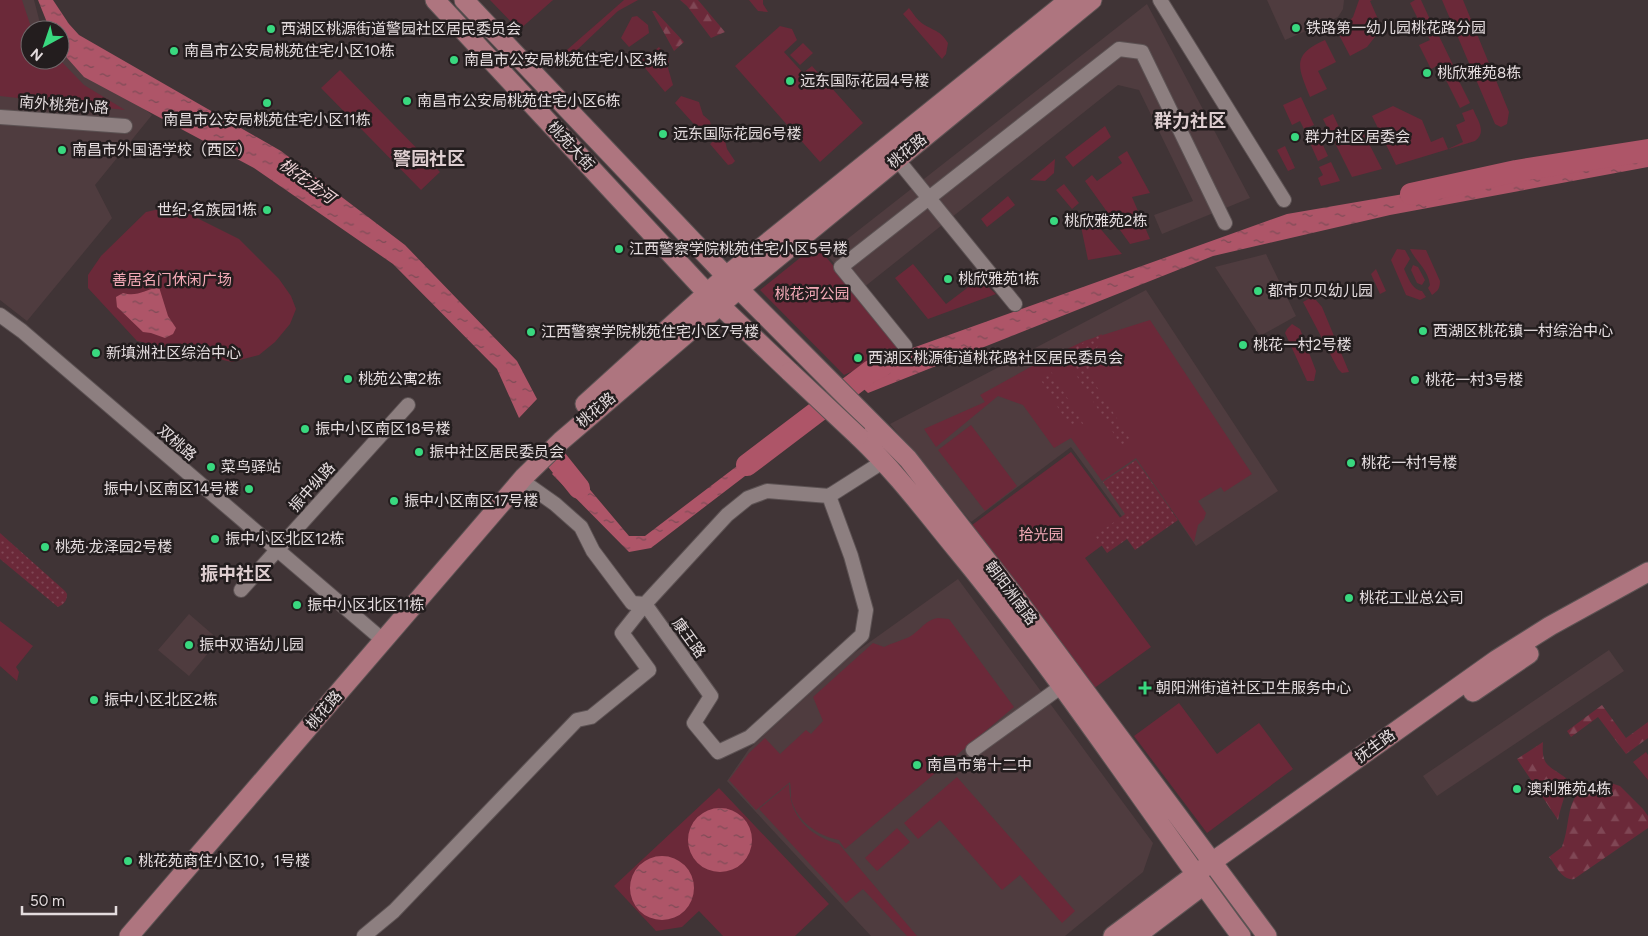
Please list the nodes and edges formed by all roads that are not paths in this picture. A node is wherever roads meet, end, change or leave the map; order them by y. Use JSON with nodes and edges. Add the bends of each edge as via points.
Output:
{"nodes":[{"id":1,"x":435,"y":0,"type":"edge"},
{"id":2,"x":464,"y":0,"type":"edge"},
{"id":3,"x":1069,"y":0,"type":"edge"},
{"id":4,"x":1092,"y":0,"type":"edge"},
{"id":5,"x":1160,"y":0,"type":"edge"},
{"id":6,"x":0,"y":117,"type":"edge"},
{"id":7,"x":125,"y":126,"type":"dead end"},
{"id":8,"x":897,"y":159,"type":"junction"},
{"id":9,"x":929,"y":198,"type":"junction"},
{"id":10,"x":1284,"y":200,"type":"dead end"},
{"id":11,"x":1225,"y":223,"type":"dead end"},
{"id":12,"x":732,"y":283,"type":"junction"},
{"id":13,"x":714,"y":299,"type":"junction"},
{"id":14,"x":1015,"y":304,"type":"dead end"},
{"id":15,"x":0,"y":316,"type":"edge"},
{"id":16,"x":905,"y":346,"type":"dead end"},
{"id":17,"x":408,"y":405,"type":"dead end"},
{"id":18,"x":884,"y":461,"type":"junction"},
{"id":19,"x":521,"y":480,"type":"junction"},
{"id":20,"x":829,"y":496,"type":"junction"},
{"id":21,"x":277,"y":550,"type":"junction"},
{"id":22,"x":1648,"y":572,"type":"edge"},
{"id":23,"x":1648,"y":586,"type":"edge"},
{"id":24,"x":241,"y":590,"type":"dead end"},
{"id":25,"x":645,"y":604,"type":"junction"},
{"id":26,"x":377,"y":635,"type":"junction"},
{"id":27,"x":1062,"y":686,"type":"junction"},
{"id":28,"x":973,"y":750,"type":"dead end"},
{"id":29,"x":1216,"y":868,"type":"junction"},
{"id":30,"x":1200,"y":880,"type":"junction"},
{"id":31,"x":118,"y":936,"type":"edge"},
{"id":32,"x":129,"y":936,"type":"edge"},
{"id":33,"x":364,"y":936,"type":"edge"},
{"id":34,"x":1113,"y":936,"type":"edge"},
{"id":35,"x":1136,"y":936,"type":"edge"},
{"id":36,"x":1241,"y":936,"type":"edge"},
{"id":37,"x":1267,"y":936,"type":"edge"}],
"edges":[{"from":1,"to":13,"type":"main road","name":"桃苑大街"},
{"from":2,"to":12,"type":"main road","name":"桃苑大街"},
{"from":3,"to":12,"type":"main road","name":"桃花路"},
{"from":4,"to":8,"type":"main road","name":"桃花路"},
{"from":5,"to":10,"type":"street"},
{"from":6,"to":7,"type":"street","name":"南外桃苑小路"},
{"from":8,"to":9,"type":"street"},
{"from":8,"to":12,"type":"main road","name":"桃花路"},
{"from":9,"to":11,"type":"street","via":[[1119,49],[1142,52]]},
{"from":9,"to":14,"type":"street"},
{"from":9,"to":16,"type":"street","via":[[841,267]]},
{"from":12,"to":13,"type":"main road","name":"桃花路"},
{"from":12,"to":29,"type":"main road","name":"朝阳洲南路","via":[[908,459],[1013,594]]},
{"from":13,"to":18,"type":"main road","name":"朝阳洲南路","bridge":true},
{"from":13,"to":19,"type":"main road","name":"桃花路"},
{"from":13,"to":26,"type":"main road","name":"桃花路","via":[[530,454]]},
{"from":15,"to":21,"type":"street","name":"双桃路","via":[[22,331]]},
{"from":17,"to":21,"type":"street","name":"振中纵路"},
{"from":18,"to":20,"type":"street"},
{"from":18,"to":27,"type":"main road","name":"朝阳洲南路","via":[[998,599]]},
{"from":19,"to":25,"type":"street","via":[[581,527],[593,551],[632,603]]},
{"from":19,"to":32,"type":"main road","name":"桃花路"},
{"from":20,"to":25,"type":"street","via":[[768,491],[748,498],[727,515]]},
{"from":20,"to":25,"type":"street","name":"康王路","via":[[866,610],[862,635],[750,737],[718,752],[694,723],[711,696]]},
{"from":21,"to":24,"type":"street","name":"振中纵路"},
{"from":21,"to":26,"type":"street","name":"双桃路"},
{"from":22,"to":29,"type":"main road","name":"抚生路","via":[[1496,660]]},
{"from":23,"to":29,"type":"main road","name":"抚生路","via":[[1521,659]]},
{"from":25,"to":33,"type":"street","via":[[622,633],[649,670],[591,717],[577,720],[394,911]]},
{"from":26,"to":31,"type":"main road","name":"桃花路"},
{"from":27,"to":28,"type":"street"},
{"from":27,"to":30,"type":"main road","name":"朝阳洲南路"},
{"from":29,"to":30,"type":"main road","name":"抚生路"},
{"from":29,"to":37,"type":"main road","name":"朝阳洲南路"},
{"from":30,"to":34,"type":"main road","name":"抚生路"},
{"from":30,"to":35,"type":"main road","name":"抚生路"},
{"from":30,"to":36,"type":"main road","name":"朝阳洲南路"}]}
